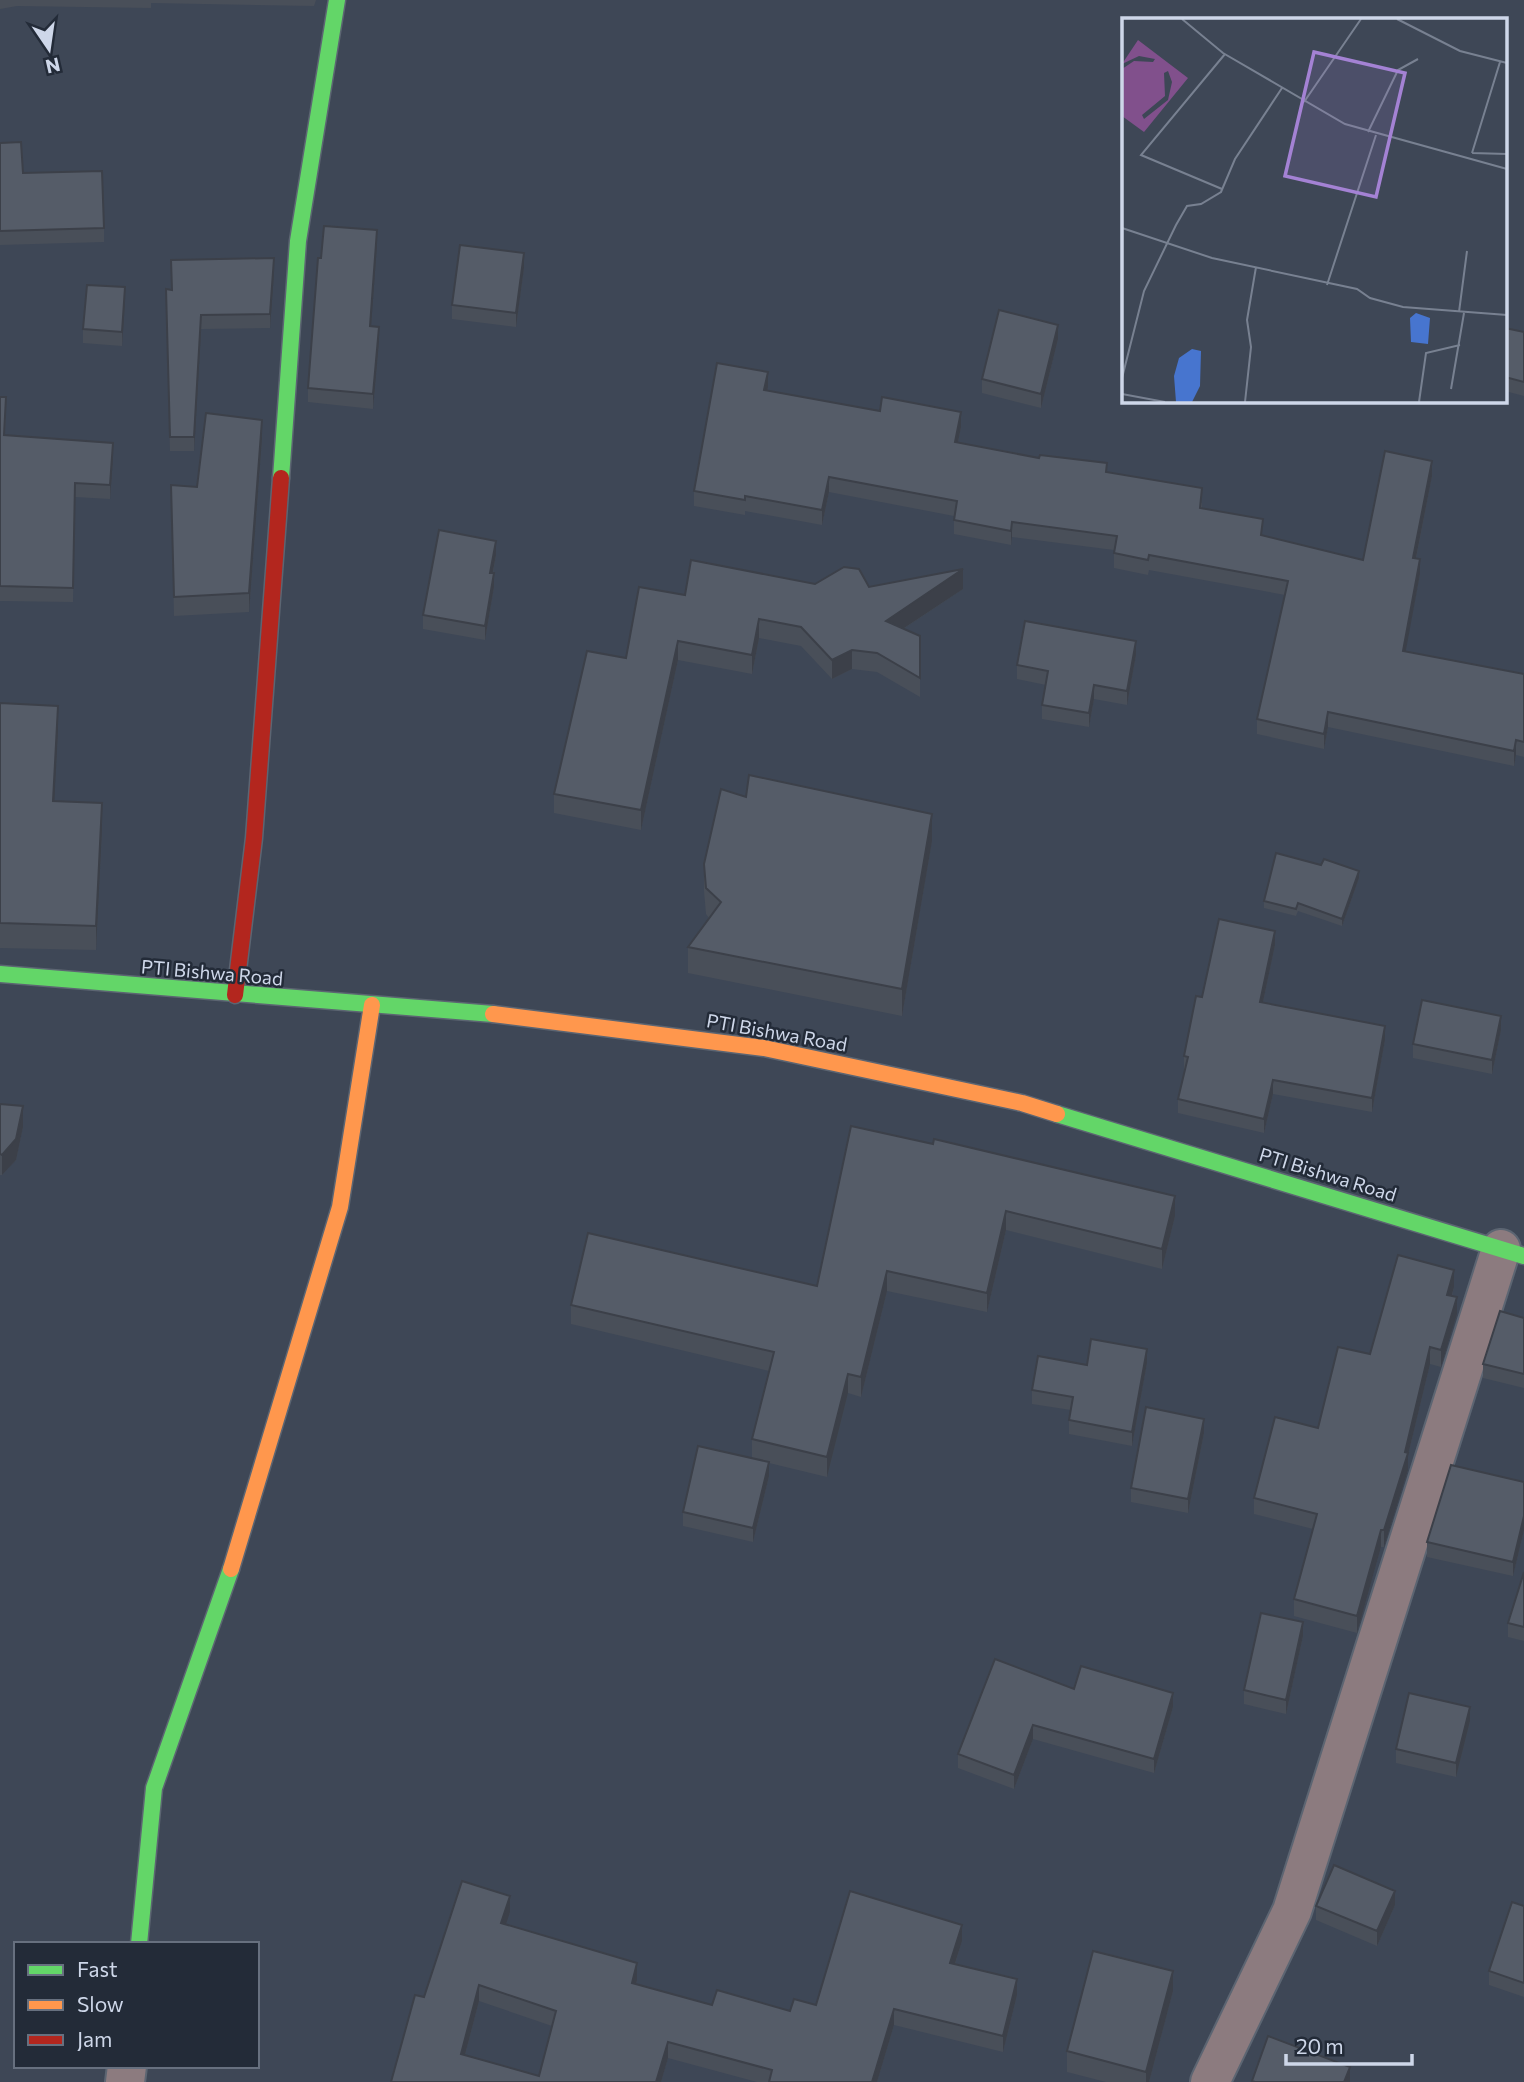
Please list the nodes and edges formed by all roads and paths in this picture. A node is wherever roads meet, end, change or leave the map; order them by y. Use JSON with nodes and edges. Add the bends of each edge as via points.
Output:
{"nodes":[{"id":1,"x":337,"y":0,"type":"edge"},
{"id":2,"x":0,"y":974,"type":"edge"},
{"id":3,"x":235,"y":995,"type":"junction"},
{"id":4,"x":372,"y":1005,"type":"junction"},
{"id":5,"x":1513,"y":1253,"type":"edge"},
{"id":6,"x":139,"y":1942,"type":"edge"},
{"id":7,"x":1210,"y":2082,"type":"edge"}],
"edges":[{"from":1,"to":3,"type":"main road","via":[[298,241],[254,838]]},
{"from":2,"to":3,"type":"main road","name":"PTI Bishwa Road"},
{"from":3,"to":4,"type":"main road","name":"PTI Bishwa Road"},
{"from":4,"to":5,"type":"main road","name":"PTI Bishwa Road","via":[[500,1014],[805,1056],[1022,1104]]},
{"from":4,"to":6,"type":"main road","via":[[340,1207],[216,1618],[154,1788]]},
{"from":5,"to":7,"type":"street","via":[[1292,1911]]}]}
